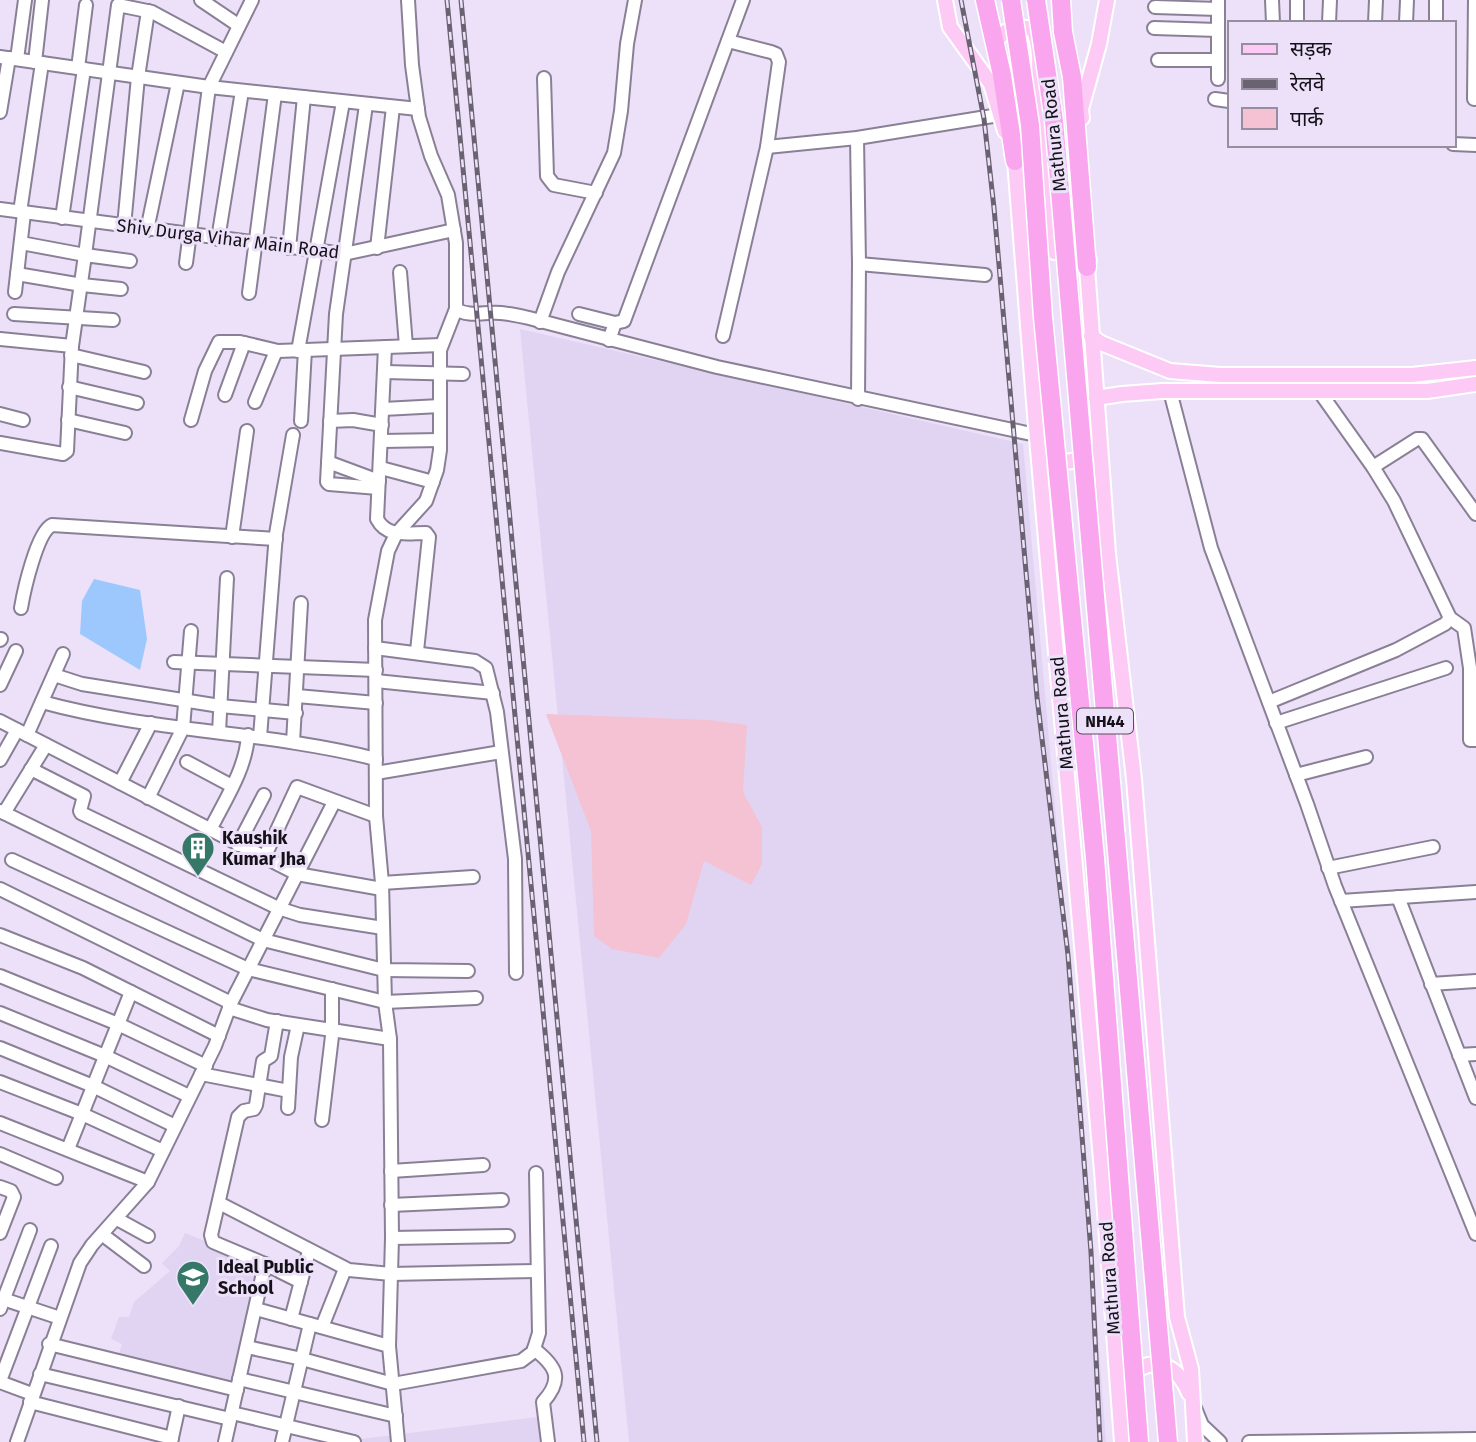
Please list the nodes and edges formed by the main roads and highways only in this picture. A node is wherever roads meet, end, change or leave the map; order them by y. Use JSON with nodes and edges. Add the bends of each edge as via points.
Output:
{"nodes":[{"id":1,"x":945,"y":0,"type":"edge"},
{"id":2,"x":985,"y":0,"type":"edge"},
{"id":3,"x":1011,"y":0,"type":"edge"},
{"id":4,"x":1036,"y":0,"type":"edge"},
{"id":5,"x":1061,"y":0,"type":"edge"},
{"id":6,"x":1107,"y":0,"type":"edge"},
{"id":7,"x":995,"y":42,"type":"junction"},
{"id":8,"x":1015,"y":161,"type":"junction"},
{"id":9,"x":1054,"y":252,"type":"junction"},
{"id":10,"x":1086,"y":260,"type":"junction"},
{"id":11,"x":1024,"y":264,"type":"junction"},
{"id":12,"x":1091,"y":336,"type":"junction"},
{"id":13,"x":1476,"y":368,"type":"edge"},
{"id":14,"x":1476,"y":384,"type":"edge"},
{"id":15,"x":1096,"y":398,"type":"junction"},
{"id":16,"x":1099,"y":439,"type":"junction"},
{"id":17,"x":1038,"y":452,"type":"junction"},
{"id":18,"x":1118,"y":1395,"type":"junction"},
{"id":19,"x":1193,"y":1401,"type":"junction"},
{"id":20,"x":1122,"y":1442,"type":"edge"},
{"id":21,"x":1139,"y":1442,"type":"edge"},
{"id":22,"x":1168,"y":1442,"type":"edge"},
{"id":23,"x":1195,"y":1442,"type":"edge"}],
"edges":[{"from":1,"to":8,"type":"main road","name":"Mathura Road","via":[[950,27],[990,84]]},
{"from":2,"to":7,"type":"highway"},
{"from":3,"to":21,"type":"highway","name":"Mathura Road","number":"NH44","bridge":true,"via":[[1030,125],[1043,317],[1095,858]]},
{"from":4,"to":22,"type":"highway","name":"Mathura Road","number":"NH44","bridge":true,"via":[[1054,121]]},
{"from":5,"to":10,"type":"highway","via":[[1072,77]]},
{"from":6,"to":10,"type":"main road","name":"Mathura Road","via":[[1081,109],[1093,249]]},
{"from":7,"to":8,"type":"highway"},
{"from":7,"to":9,"type":"main road","via":[[1004,31],[1020,26],[1032,29],[1038,41],[1039,121]]},
{"from":8,"to":11,"type":"main road","name":"Mathura Road"},
{"from":9,"to":10,"type":"main road"},
{"from":9,"to":11,"type":"main road"},
{"from":10,"to":12,"type":"main road","name":"Mathura Road"},
{"from":11,"to":17,"type":"main road","name":"Mathura Road"},
{"from":12,"to":13,"type":"main road","via":[[1170,371],[1412,375]]},
{"from":12,"to":15,"type":"main road","name":"Mathura Road"},
{"from":14,"to":15,"type":"main road","via":[[1427,391],[1170,391]]},
{"from":15,"to":16,"type":"main road","name":"Mathura Road"},
{"from":16,"to":17,"type":"main road","via":[[1090,453],[1077,461],[1064,463]]},
{"from":16,"to":19,"type":"main road","name":"Mathura Road","via":[[1134,779],[1177,1318],[1191,1369]]},
{"from":17,"to":18,"type":"main road","name":"Mathura Road"},
{"from":18,"to":19,"type":"main road","via":[[1128,1377],[1154,1364],[1172,1368]]},
{"from":18,"to":20,"type":"main road","name":"Mathura Road"},
{"from":19,"to":23,"type":"main road","name":"Mathura Road"}]}
